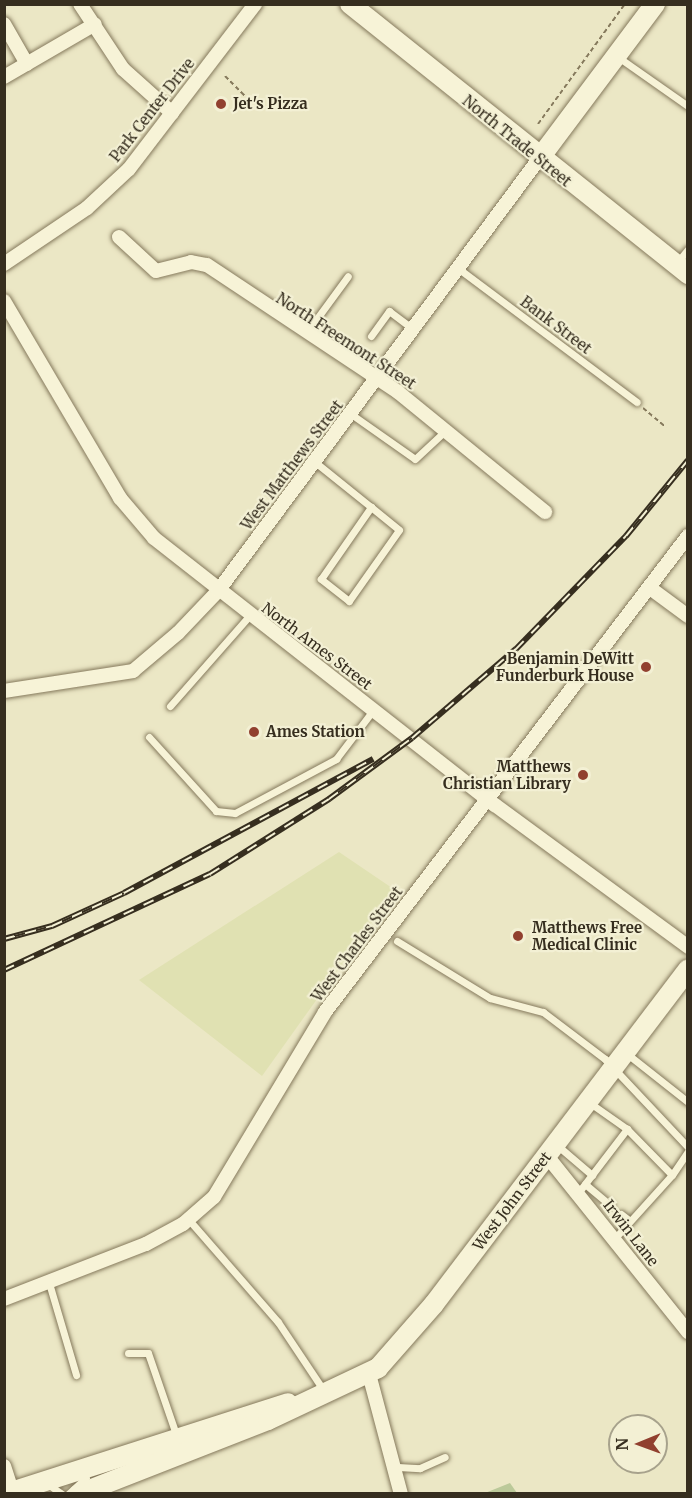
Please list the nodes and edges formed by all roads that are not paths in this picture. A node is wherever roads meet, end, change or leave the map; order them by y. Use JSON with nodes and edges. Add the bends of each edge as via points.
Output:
{"nodes":[{"id":1,"x":80,"y":4,"type":"edge"},
{"id":2,"x":255,"y":4,"type":"edge"},
{"id":3,"x":350,"y":4,"type":"edge"},
{"id":4,"x":655,"y":4,"type":"edge"},
{"id":5,"x":4,"y":24,"type":"edge"},
{"id":6,"x":95,"y":24,"type":"junction"},
{"id":7,"x":616,"y":55,"type":"junction"},
{"id":8,"x":27,"y":64,"type":"junction"},
{"id":9,"x":4,"y":77,"type":"edge"},
{"id":10,"x":687,"y":106,"type":"edge"},
{"id":11,"x":172,"y":113,"type":"junction"},
{"id":12,"x":539,"y":159,"type":"junction"},
{"id":13,"x":119,"y":237,"type":"dead end"},
{"id":14,"x":4,"y":264,"type":"edge"},
{"id":15,"x":685,"y":267,"type":"edge"},
{"id":16,"x":459,"y":269,"type":"junction"},
{"id":17,"x":348,"y":276,"type":"dead end"},
{"id":18,"x":4,"y":301,"type":"edge"},
{"id":19,"x":414,"y":330,"type":"junction"},
{"id":20,"x":305,"y":334,"type":"junction"},
{"id":21,"x":370,"y":336,"type":"dead end"},
{"id":22,"x":375,"y":381,"type":"junction"},
{"id":23,"x":637,"y":402,"type":"dead end"},
{"id":24,"x":351,"y":414,"type":"junction"},
{"id":25,"x":445,"y":431,"type":"junction"},
{"id":26,"x":315,"y":462,"type":"junction"},
{"id":27,"x":372,"y":507,"type":"junction"},
{"id":28,"x":545,"y":512,"type":"dead end"},
{"id":29,"x":687,"y":537,"type":"edge"},
{"id":30,"x":650,"y":588,"type":"junction"},
{"id":31,"x":218,"y":591,"type":"junction"},
{"id":32,"x":249,"y":616,"type":"junction"},
{"id":33,"x":687,"y":616,"type":"edge"},
{"id":34,"x":4,"y":691,"type":"edge"},
{"id":35,"x":170,"y":706,"type":"dead end"},
{"id":36,"x":374,"y":709,"type":"junction"},
{"id":37,"x":149,"y":737,"type":"dead end"},
{"id":38,"x":488,"y":800,"type":"junction"},
{"id":39,"x":398,"y":941,"type":"dead end"},
{"id":40,"x":687,"y":947,"type":"edge"},
{"id":41,"x":687,"y":969,"type":"edge"},
{"id":42,"x":625,"y":1052,"type":"junction"},
{"id":43,"x":612,"y":1069,"type":"junction"},
{"id":44,"x":588,"y":1102,"type":"junction"},
{"id":45,"x":687,"y":1102,"type":"edge"},
{"id":46,"x":627,"y":1129,"type":"junction"},
{"id":47,"x":687,"y":1149,"type":"edge"},
{"id":48,"x":552,"y":1150,"type":"junction"},
{"id":49,"x":592,"y":1175,"type":"junction"},
{"id":50,"x":672,"y":1175,"type":"junction"},
{"id":51,"x":582,"y":1188,"type":"junction"},
{"id":52,"x":611,"y":1206,"type":"dead end"},
{"id":53,"x":621,"y":1214,"type":"dead end"},
{"id":54,"x":189,"y":1220,"type":"junction"},
{"id":55,"x":630,"y":1221,"type":"junction"},
{"id":56,"x":615,"y":1238,"type":"junction"},
{"id":57,"x":49,"y":1283,"type":"junction"},
{"id":58,"x":4,"y":1299,"type":"edge"},
{"id":59,"x":687,"y":1332,"type":"edge"},
{"id":60,"x":128,"y":1353,"type":"dead end"},
{"id":61,"x":369,"y":1374,"type":"junction"},
{"id":62,"x":76,"y":1375,"type":"dead end"},
{"id":63,"x":316,"y":1396,"type":"junction"},
{"id":64,"x":177,"y":1437,"type":"junction"},
{"id":65,"x":146,"y":1448,"type":"junction"},
{"id":66,"x":445,"y":1457,"type":"dead end"},
{"id":67,"x":4,"y":1466,"type":"edge"},
{"id":68,"x":398,"y":1467,"type":"junction"},
{"id":69,"x":41,"y":1481,"type":"junction"},
{"id":70,"x":11,"y":1493,"type":"edge"},
{"id":71,"x":62,"y":1494,"type":"edge"},
{"id":72,"x":68,"y":1494,"type":"edge"},
{"id":73,"x":79,"y":1494,"type":"edge"},
{"id":74,"x":401,"y":1494,"type":"edge"}],
"edges":[{"from":1,"to":6,"type":"street"},
{"from":2,"to":11,"type":"street","name":"Park Center Drive"},
{"from":3,"to":12,"type":"main road","name":"North Trade Street"},
{"from":4,"to":7,"type":"main road"},
{"from":5,"to":8,"type":"street"},
{"from":6,"to":8,"type":"street"},
{"from":6,"to":11,"type":"street","via":[[123,69]]},
{"from":7,"to":10,"type":"lane"},
{"from":7,"to":12,"type":"main road"},
{"from":8,"to":9,"type":"street"},
{"from":11,"to":14,"type":"street","name":"Park Center Drive","via":[[129,169],[87,208]]},
{"from":12,"to":15,"type":"main road","name":"North Trade Street"},
{"from":12,"to":16,"type":"street","name":"West Matthews Street"},
{"from":13,"to":20,"type":"street","name":"North Freemont Street","via":[[156,271],[190,262],[207,265]]},
{"from":16,"to":19,"type":"street","name":"West Matthews Street"},
{"from":16,"to":23,"type":"lane","name":"Bank Street"},
{"from":17,"to":20,"type":"lane"},
{"from":18,"to":31,"type":"street","name":"North Ames Street","via":[[135,519]]},
{"from":19,"to":21,"type":"lane","via":[[389,311]]},
{"from":19,"to":22,"type":"street","name":"West Matthews Street"},
{"from":20,"to":22,"type":"street","name":"North Freemont Street"},
{"from":22,"to":24,"type":"street","name":"West Matthews Street"},
{"from":22,"to":25,"type":"street","name":"North Freemont Street","via":[[398,392]]},
{"from":24,"to":25,"type":"lane","via":[[415,459]]},
{"from":24,"to":26,"type":"street","name":"West Matthews Street"},
{"from":25,"to":28,"type":"street","name":"North Freemont Street"},
{"from":26,"to":27,"type":"lane"},
{"from":26,"to":31,"type":"street","name":"West Matthews Street"},
{"from":27,"to":27,"type":"lane","via":[[399,530],[349,601],[321,579]]},
{"from":29,"to":30,"type":"street","name":"West Charles Street"},
{"from":30,"to":33,"type":"street"},
{"from":30,"to":38,"type":"street","name":"West Charles Street"},
{"from":31,"to":32,"type":"street","name":"North Ames Street"},
{"from":31,"to":34,"type":"street","name":"West Matthews Street","via":[[148,663],[133,671]]},
{"from":32,"to":35,"type":"lane"},
{"from":32,"to":36,"type":"street","name":"North Ames Street"},
{"from":36,"to":37,"type":"lane","via":[[336,759],[235,813],[216,811]]},
{"from":36,"to":38,"type":"street","name":"North Ames Street"},
{"from":38,"to":40,"type":"street","name":"North Ames Street"},
{"from":38,"to":54,"type":"street","name":"West Charles Street","via":[[325,1012],[223,1185]]},
{"from":39,"to":43,"type":"lane","via":[[490,998],[543,1012]]},
{"from":41,"to":42,"type":"main road","name":"West John Street"},
{"from":42,"to":43,"type":"main road","name":"West John Street"},
{"from":42,"to":45,"type":"lane"},
{"from":43,"to":44,"type":"main road","name":"West John Street"},
{"from":43,"to":47,"type":"lane"},
{"from":44,"to":46,"type":"lane"},
{"from":44,"to":48,"type":"main road","name":"West John Street"},
{"from":46,"to":49,"type":"lane"},
{"from":46,"to":50,"type":"lane"},
{"from":47,"to":50,"type":"lane"},
{"from":48,"to":49,"type":"lane"},
{"from":48,"to":51,"type":"street","name":"Irwin Lane"},
{"from":48,"to":61,"type":"main road","name":"West John Street","via":[[427,1313]]},
{"from":49,"to":51,"type":"lane"},
{"from":50,"to":55,"type":"lane"},
{"from":51,"to":52,"type":"lane"},
{"from":51,"to":56,"type":"street","name":"Irwin Lane"},
{"from":53,"to":55,"type":"lane"},
{"from":54,"to":57,"type":"street","name":"West Charles Street","via":[[146,1244]]},
{"from":54,"to":63,"type":"lane","via":[[278,1322]]},
{"from":55,"to":56,"type":"lane"},
{"from":56,"to":59,"type":"street","name":"Irwin Lane"},
{"from":57,"to":58,"type":"street","name":"West Charles Street"},
{"from":57,"to":62,"type":"lane"},
{"from":60,"to":64,"type":"lane","via":[[148,1353]]},
{"from":61,"to":63,"type":"main road","name":"West John Street"},
{"from":61,"to":68,"type":"street"},
{"from":63,"to":64,"type":"main road","name":"West John Street","via":[[262,1408]]},
{"from":63,"to":73,"type":"main road","name":"West John Street","via":[[268,1420]]},
{"from":64,"to":65,"type":"main road","name":"West John Street"},
{"from":65,"to":69,"type":"main road","name":"West John Street"},
{"from":65,"to":72,"type":"lane","via":[[136,1459],[77,1481]]},
{"from":66,"to":68,"type":"lane","via":[[420,1468]]},
{"from":67,"to":70,"type":"street"},
{"from":68,"to":74,"type":"street"},
{"from":69,"to":70,"type":"main road","name":"West John Street"},
{"from":69,"to":71,"type":"lane"}]}
